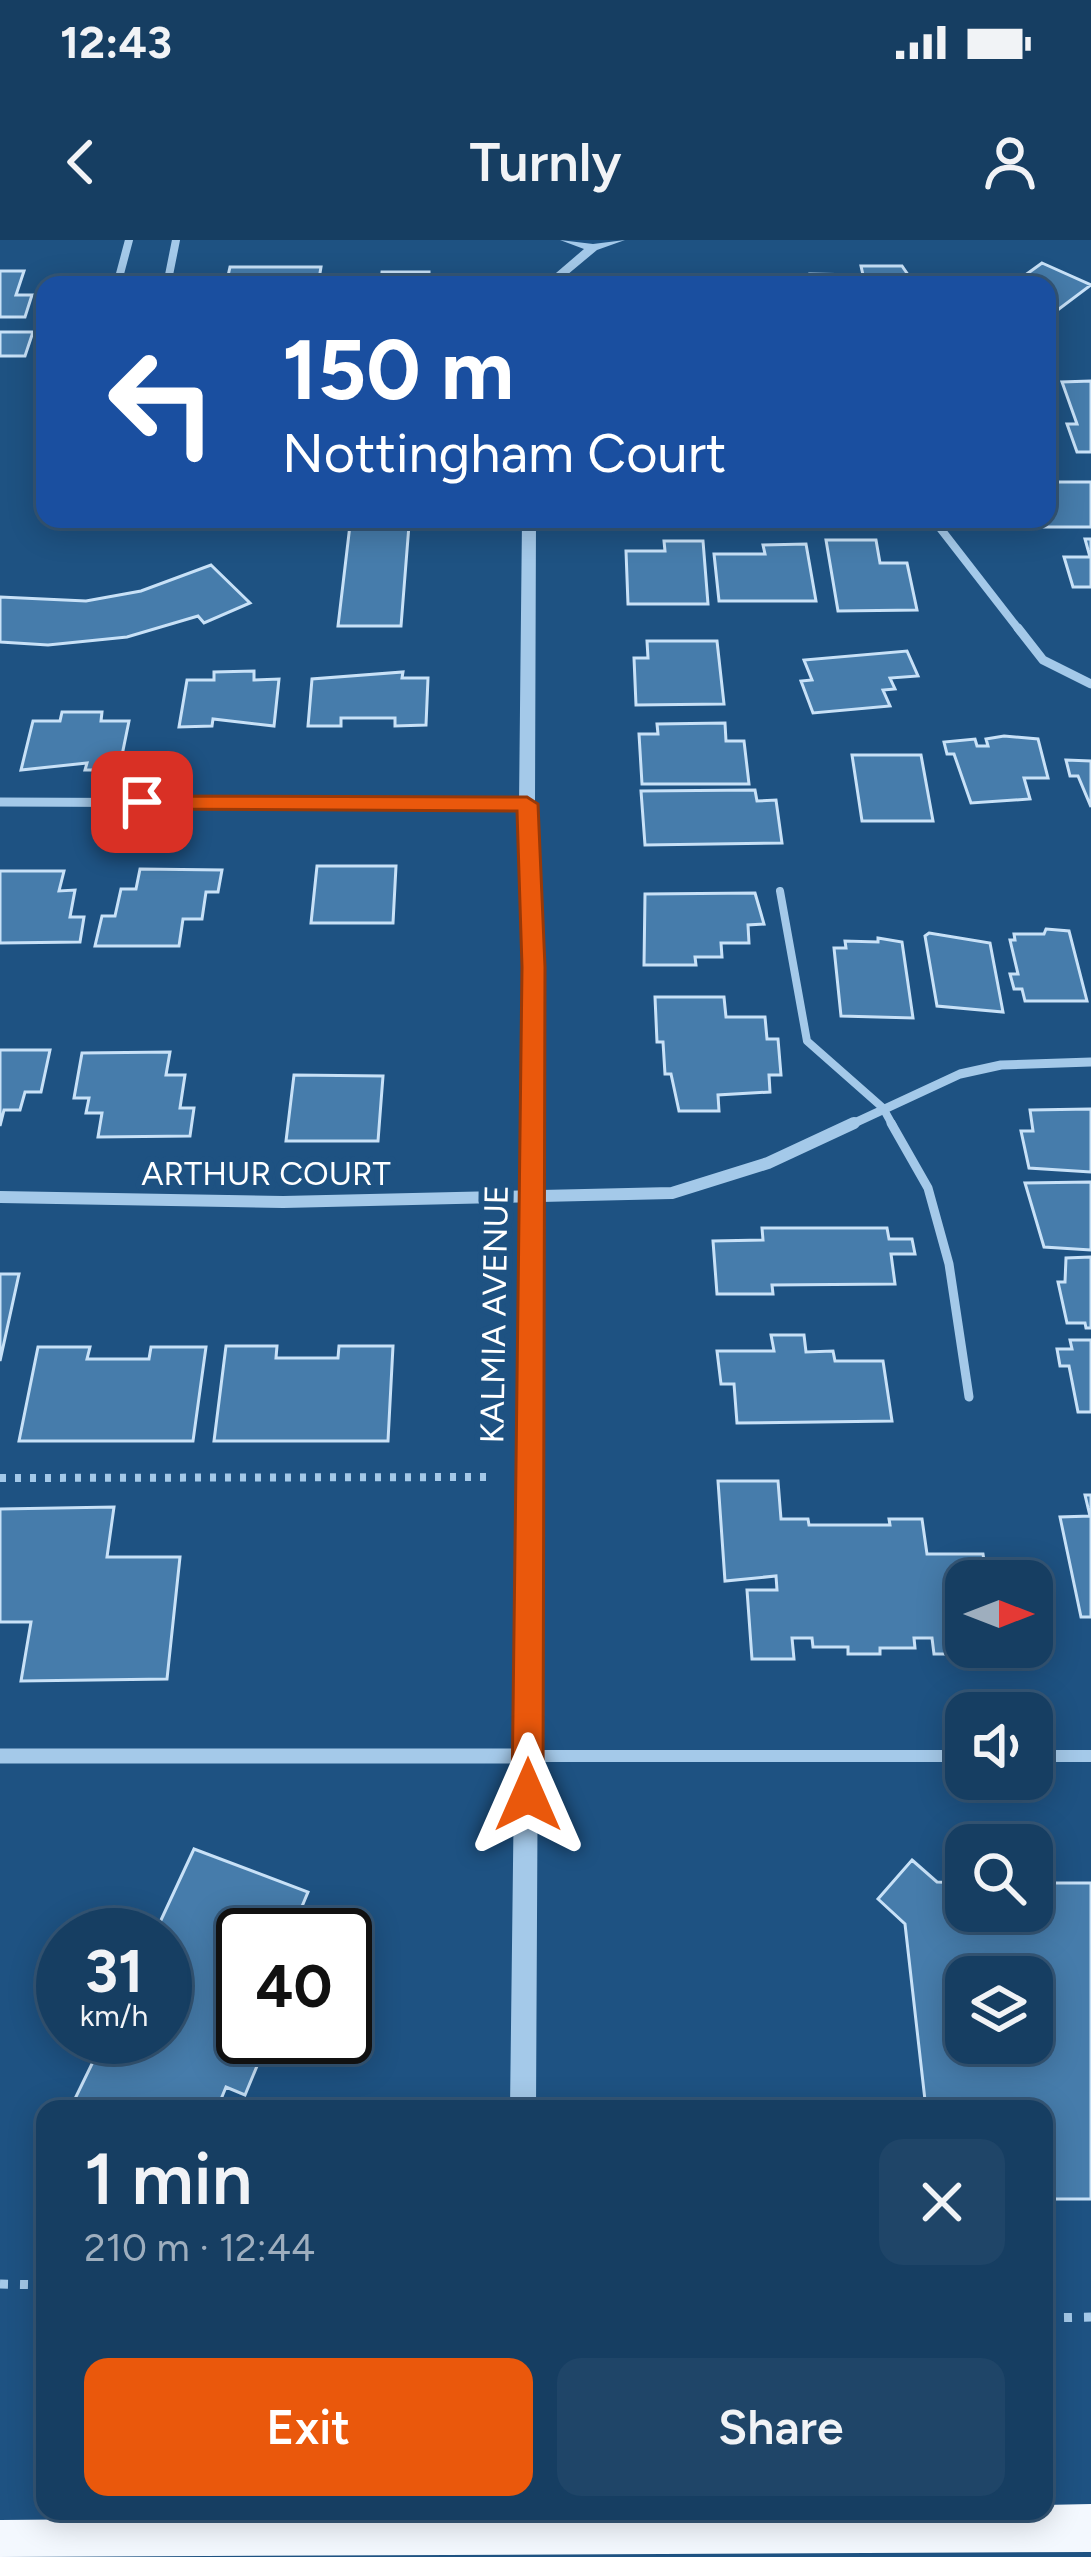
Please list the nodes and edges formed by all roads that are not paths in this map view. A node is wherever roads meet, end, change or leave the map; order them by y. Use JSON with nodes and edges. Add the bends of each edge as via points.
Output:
{"nodes":[{"id":1,"x":129,"y":240,"type":"edge"},
{"id":2,"x":176,"y":240,"type":"edge"},
{"id":3,"x":566,"y":240,"type":"edge"},
{"id":4,"x":619,"y":240,"type":"edge"},
{"id":5,"x":593,"y":248,"type":"junction"},
{"id":6,"x":119,"y":276,"type":"edge"},
{"id":7,"x":168,"y":276,"type":"edge"},
{"id":8,"x":559,"y":276,"type":"edge"},
{"id":9,"x":529,"y":528,"type":"edge"},
{"id":10,"x":940,"y":528,"type":"edge"},
{"id":11,"x":1091,"y":684,"type":"edge"},
{"id":12,"x":0,"y":802,"type":"edge"},
{"id":13,"x":527,"y":804,"type":"junction"},
{"id":14,"x":781,"y":891,"type":"dead end"},
{"id":15,"x":1091,"y":1062,"type":"edge"},
{"id":16,"x":883,"y":1108,"type":"junction"},
{"id":17,"x":0,"y":1197,"type":"edge"},
{"id":18,"x":531,"y":1200,"type":"junction"},
{"id":19,"x":969,"y":1397,"type":"dead end"},
{"id":20,"x":0,"y":1756,"type":"edge"},
{"id":21,"x":528,"y":1756,"type":"junction"},
{"id":22,"x":945,"y":1756,"type":"edge"},
{"id":23,"x":1053,"y":1756,"type":"edge"},
{"id":24,"x":1091,"y":1756,"type":"edge"},
{"id":25,"x":523,"y":2100,"type":"edge"},
{"id":26,"x":1091,"y":2528,"type":"edge"},
{"id":27,"x":516,"y":2536,"type":"edge"},
{"id":28,"x":0,"y":2544,"type":"edge"}],
"edges":[{"from":1,"to":6,"type":"street"},
{"from":2,"to":7,"type":"street"},
{"from":3,"to":5,"type":"street"},
{"from":4,"to":5,"type":"street"},
{"from":5,"to":8,"type":"street"},
{"from":9,"to":13,"type":"street","name":"KALMIA AVENUE"},
{"from":10,"to":11,"type":"street","via":[[1043,660]]},
{"from":12,"to":13,"type":"street"},
{"from":13,"to":18,"type":"street","name":"KALMIA AVENUE"},
{"from":14,"to":16,"type":"lane","via":[[807,1041]]},
{"from":15,"to":16,"type":"street","name":"ARTHUR COURT","via":[[1000,1065]]},
{"from":16,"to":18,"type":"street","name":"ARTHUR COURT","via":[[768,1163],[672,1193]]},
{"from":16,"to":19,"type":"lane","via":[[941,1229]]},
{"from":17,"to":18,"type":"street","name":"ARTHUR COURT"},
{"from":18,"to":21,"type":"street","name":"KALMIA AVENUE"},
{"from":20,"to":21,"type":"street"},
{"from":21,"to":22,"type":"lane"},
{"from":21,"to":25,"type":"street","name":"KALMIA AVENUE"},
{"from":23,"to":24,"type":"lane"},
{"from":26,"to":27,"type":"highway"},
{"from":27,"to":28,"type":"highway"}]}
